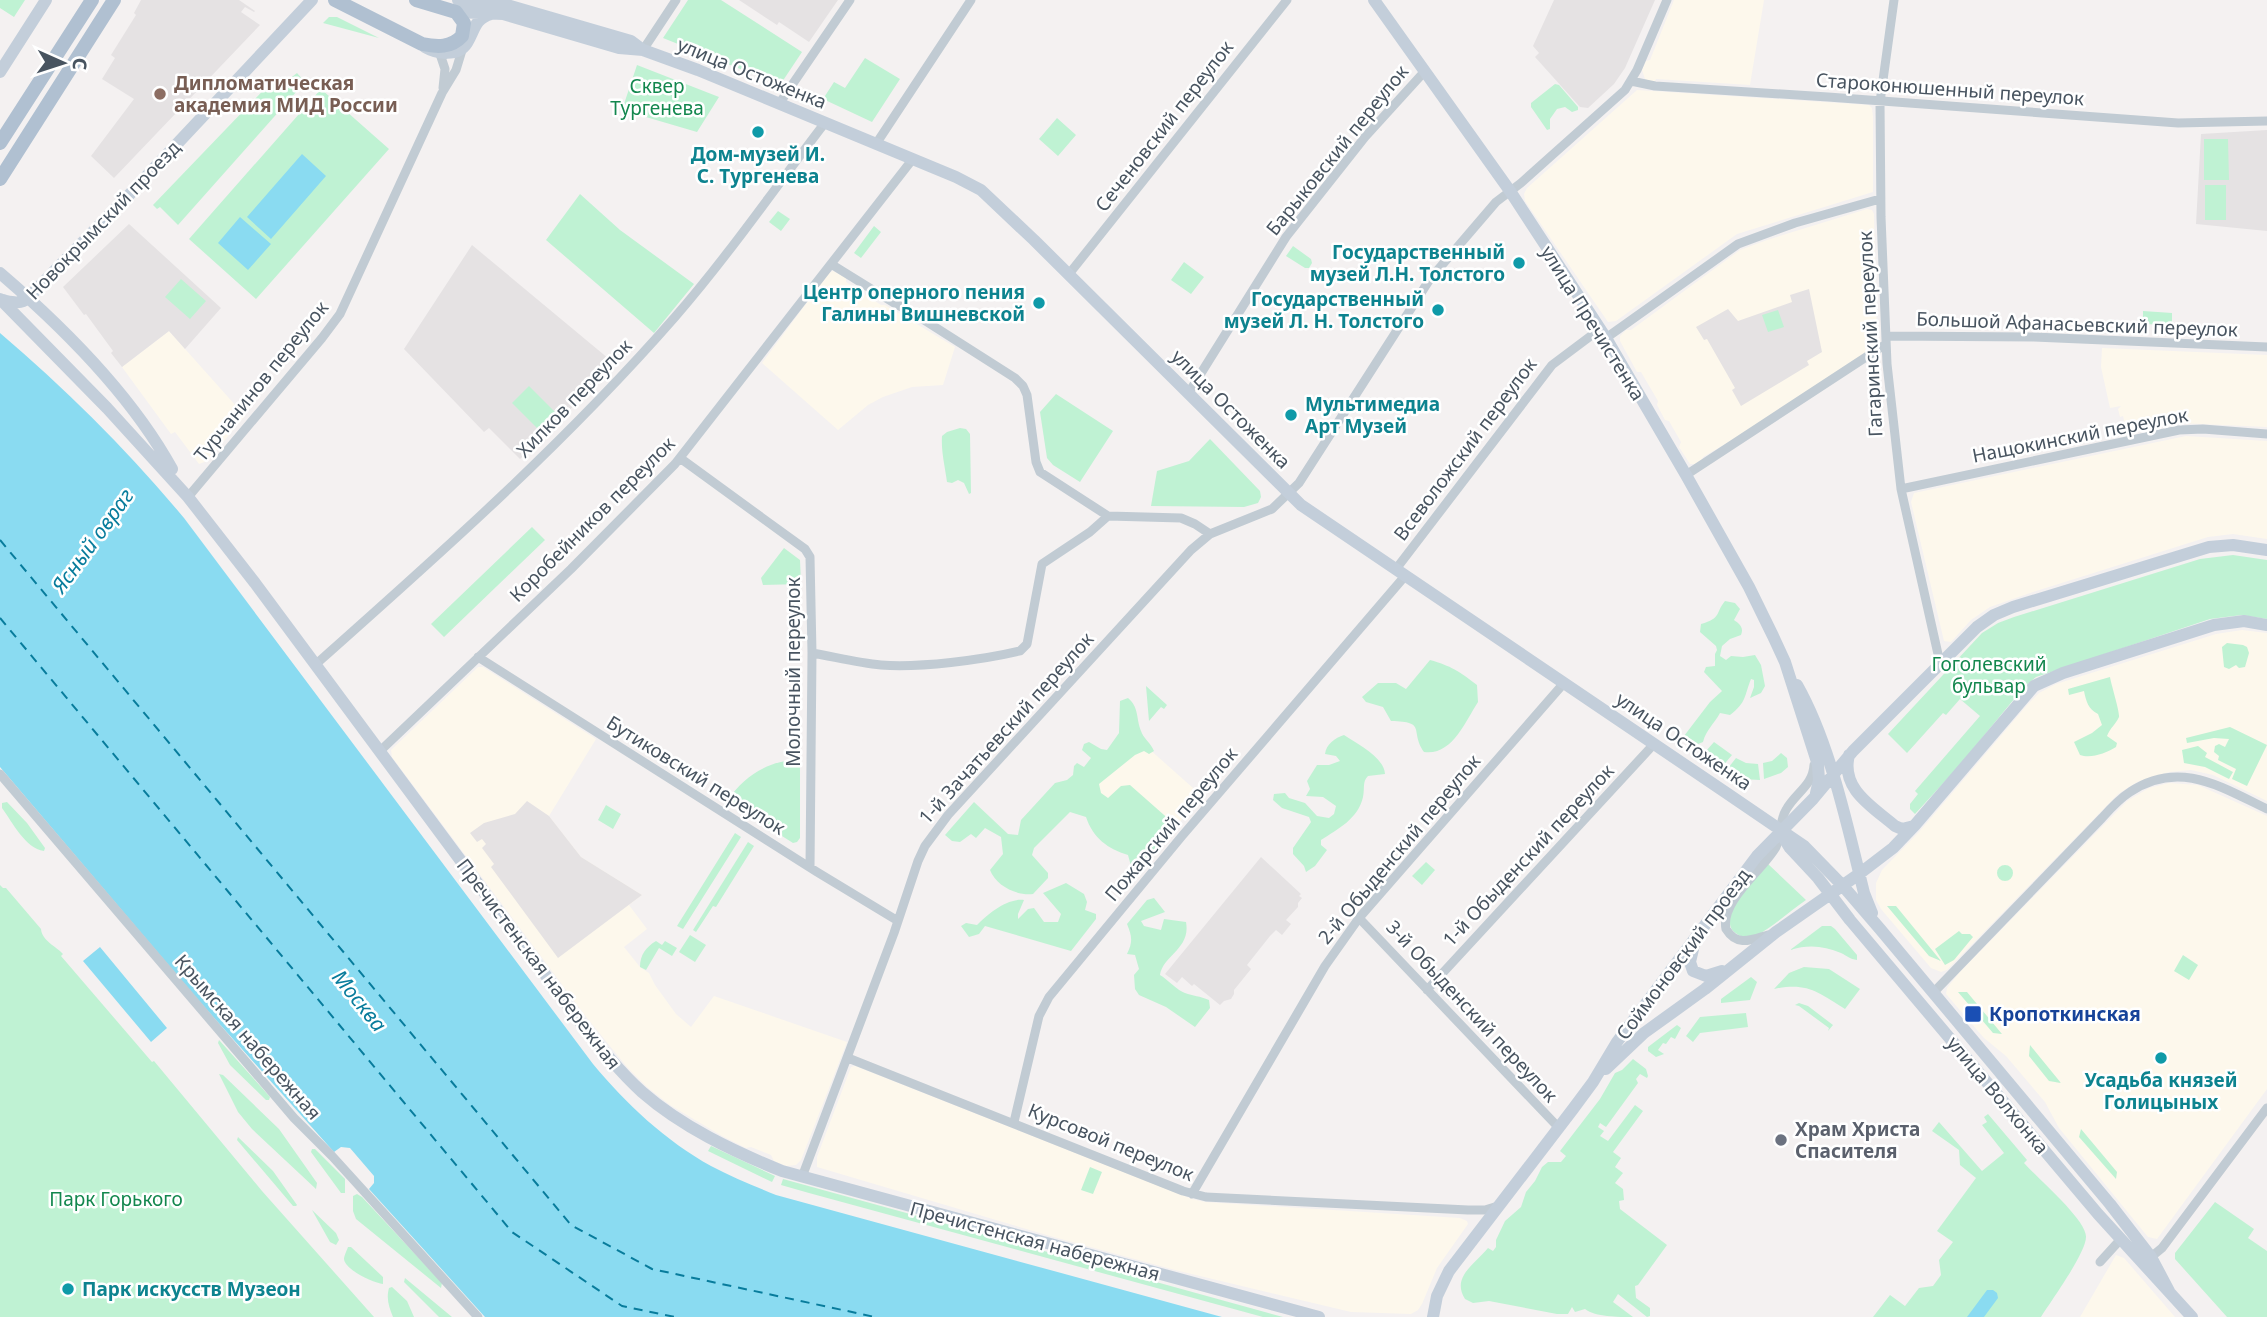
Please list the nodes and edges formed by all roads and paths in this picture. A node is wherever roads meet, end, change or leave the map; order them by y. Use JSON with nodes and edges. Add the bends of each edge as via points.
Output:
{"nodes":[{"id":1,"x":46,"y":0,"type":"edge"},
{"id":2,"x":92,"y":0,"type":"edge"},
{"id":3,"x":114,"y":0,"type":"edge"},
{"id":4,"x":312,"y":0,"type":"edge"},
{"id":5,"x":335,"y":0,"type":"edge"},
{"id":6,"x":416,"y":0,"type":"edge"},
{"id":7,"x":676,"y":0,"type":"edge"},
{"id":8,"x":849,"y":0,"type":"edge"},
{"id":9,"x":971,"y":0,"type":"edge"},
{"id":10,"x":1287,"y":0,"type":"edge"},
{"id":11,"x":1374,"y":0,"type":"edge"},
{"id":12,"x":1667,"y":0,"type":"edge"},
{"id":13,"x":1894,"y":0,"type":"edge"},
{"id":14,"x":458,"y":4,"type":"edge"},
{"id":15,"x":494,"y":4,"type":"edge"},
{"id":16,"x":463,"y":47,"type":"junction"},
{"id":17,"x":433,"y":48,"type":"junction"},
{"id":18,"x":643,"y":50,"type":"junction"},
{"id":19,"x":1425,"y":71,"type":"junction"},
{"id":20,"x":0,"y":72,"type":"edge"},
{"id":21,"x":1631,"y":82,"type":"junction"},
{"id":22,"x":442,"y":93,"type":"junction"},
{"id":23,"x":1880,"y":102,"type":"junction"},
{"id":24,"x":779,"y":104,"type":"junction"},
{"id":25,"x":2267,"y":121,"type":"edge"},
{"id":26,"x":824,"y":124,"type":"junction"},
{"id":27,"x":0,"y":144,"type":"edge"},
{"id":28,"x":876,"y":144,"type":"junction"},
{"id":29,"x":912,"y":160,"type":"junction"},
{"id":30,"x":0,"y":179,"type":"edge"},
{"id":31,"x":1510,"y":191,"type":"junction"},
{"id":32,"x":1880,"y":199,"type":"junction"},
{"id":33,"x":831,"y":264,"type":"junction"},
{"id":34,"x":0,"y":273,"type":"edge"},
{"id":35,"x":1069,"y":274,"type":"junction"},
{"id":36,"x":29,"y":298,"type":"junction"},
{"id":37,"x":1,"y":300,"type":"edge"},
{"id":38,"x":1603,"y":334,"type":"junction"},
{"id":39,"x":1886,"y":340,"type":"junction"},
{"id":40,"x":2267,"y":347,"type":"edge"},
{"id":41,"x":1188,"y":394,"type":"junction"},
{"id":42,"x":2267,"y":434,"type":"edge"},
{"id":43,"x":680,"y":458,"type":"junction"},
{"id":44,"x":1686,"y":475,"type":"junction"},
{"id":45,"x":1900,"y":489,"type":"junction"},
{"id":46,"x":1289,"y":494,"type":"junction"},
{"id":47,"x":187,"y":495,"type":"junction"},
{"id":48,"x":1108,"y":516,"type":"junction"},
{"id":49,"x":1210,"y":534,"type":"junction"},
{"id":50,"x":2267,"y":550,"type":"edge"},
{"id":51,"x":1401,"y":573,"type":"junction"},
{"id":52,"x":2267,"y":625,"type":"edge"},
{"id":53,"x":812,"y":653,"type":"junction"},
{"id":54,"x":478,"y":657,"type":"junction"},
{"id":55,"x":1940,"y":663,"type":"junction"},
{"id":56,"x":316,"y":665,"type":"junction"},
{"id":57,"x":1564,"y":683,"type":"junction"},
{"id":58,"x":1862,"y":742,"type":"junction"},
{"id":59,"x":1654,"y":744,"type":"junction"},
{"id":60,"x":1819,"y":750,"type":"junction"},
{"id":61,"x":379,"y":752,"type":"junction"},
{"id":62,"x":1849,"y":755,"type":"junction"},
{"id":63,"x":0,"y":774,"type":"edge"},
{"id":64,"x":1832,"y":776,"type":"junction"},
{"id":65,"x":1812,"y":799,"type":"junction"},
{"id":66,"x":2267,"y":809,"type":"edge"},
{"id":67,"x":1915,"y":825,"type":"junction"},
{"id":68,"x":1780,"y":832,"type":"junction"},
{"id":69,"x":810,"y":867,"type":"junction"},
{"id":70,"x":1859,"y":874,"type":"junction"},
{"id":71,"x":1843,"y":886,"type":"junction"},
{"id":72,"x":1831,"y":894,"type":"junction"},
{"id":73,"x":1360,"y":918,"type":"junction"},
{"id":74,"x":898,"y":920,"type":"junction"},
{"id":75,"x":1881,"y":929,"type":"junction"},
{"id":76,"x":1776,"y":932,"type":"junction"},
{"id":77,"x":1697,"y":936,"type":"junction"},
{"id":78,"x":1739,"y":963,"type":"junction"},
{"id":79,"x":1427,"y":990,"type":"junction"},
{"id":80,"x":1933,"y":993,"type":"junction"},
{"id":81,"x":848,"y":1058,"type":"junction"},
{"id":82,"x":1593,"y":1082,"type":"junction"},
{"id":83,"x":2267,"y":1108,"type":"edge"},
{"id":84,"x":1014,"y":1122,"type":"junction"},
{"id":85,"x":1559,"y":1128,"type":"junction"},
{"id":86,"x":802,"y":1177,"type":"junction"},
{"id":87,"x":1192,"y":1194,"type":"junction"},
{"id":88,"x":1498,"y":1206,"type":"junction"},
{"id":89,"x":2120,"y":1241,"type":"junction"},
{"id":90,"x":2151,"y":1257,"type":"junction"},
{"id":91,"x":2100,"y":1262,"type":"dead end"},
{"id":92,"x":2169,"y":1291,"type":"junction"},
{"id":93,"x":478,"y":1317,"type":"edge"},
{"id":94,"x":1319,"y":1317,"type":"edge"},
{"id":95,"x":1433,"y":1317,"type":"edge"},
{"id":96,"x":2192,"y":1317,"type":"edge"}],
"edges":[{"from":1,"to":20,"type":"main road"},
{"from":2,"to":27,"type":"main road"},
{"from":3,"to":30,"type":"main road"},
{"from":4,"to":36,"type":"main road","name":"Новокрымский проезд"},
{"from":5,"to":17,"type":"main road"},
{"from":6,"to":14,"type":"main road"},
{"from":7,"to":18,"type":"street"},
{"from":8,"to":24,"type":"street"},
{"from":9,"to":28,"type":"street"},
{"from":10,"to":35,"type":"street","name":"Сеченовский переулок"},
{"from":11,"to":19,"type":"main road","name":"улица Пречистенка"},
{"from":12,"to":21,"type":"street"},
{"from":13,"to":23,"type":"street","name":"Гагаринский переулок"},
{"from":14,"to":15,"type":"main road","name":"улица Остоженка"},
{"from":14,"to":17,"type":"main road","via":[[464,23],[462,36]]},
{"from":15,"to":16,"type":"main road","via":[[478,20]]},
{"from":15,"to":18,"type":"main road","name":"улица Остоженка","via":[[615,35]]},
{"from":16,"to":17,"type":"main road","via":[[454,52]]},
{"from":16,"to":22,"type":"street","name":"Турчанинов переулок"},
{"from":17,"to":22,"type":"street","name":"Турчанинов переулок","via":[[444,69]]},
{"from":18,"to":24,"type":"main road","name":"улица Остоженка"},
{"from":19,"to":31,"type":"main road","name":"улица Пречистенка"},
{"from":19,"to":41,"type":"street","name":"Барыковский переулок","via":[[1365,137],[1286,237]]},
{"from":21,"to":23,"type":"street","name":"Староконюшенный переулок"},
{"from":21,"to":31,"type":"street","name":"1-й Зачатьевский переулок"},
{"from":22,"to":47,"type":"street","name":"Турчанинов переулок","via":[[340,314]]},
{"from":23,"to":25,"type":"street","name":"Староконюшенный переулок","via":[[2178,123]]},
{"from":23,"to":32,"type":"street","name":"Гагаринский переулок"},
{"from":24,"to":26,"type":"main road","name":"улица Остоженка"},
{"from":26,"to":28,"type":"main road","name":"улица Остоженка"},
{"from":26,"to":56,"type":"street","name":"Хилков переулок","via":[[653,342],[523,476]]},
{"from":28,"to":29,"type":"main road","name":"улица Остоженка"},
{"from":29,"to":33,"type":"street","name":"Коробейников переулок"},
{"from":29,"to":35,"type":"main road","name":"улица Остоженка","via":[[981,190]]},
{"from":31,"to":38,"type":"main road","name":"улица Пречистенка"},
{"from":31,"to":46,"type":"street","name":"1-й Зачатьевский переулок","via":[[1430,279]]},
{"from":32,"to":38,"type":"street","name":"Всеволожский переулок","via":[[1738,244]]},
{"from":32,"to":39,"type":"street","name":"Гагаринский переулок"},
{"from":33,"to":43,"type":"street","name":"Коробейников переулок"},
{"from":33,"to":48,"type":"street","via":[[1015,378],[1027,395],[1040,472]]},
{"from":34,"to":36,"type":"main road","name":"Пречистенская набережная"},
{"from":35,"to":41,"type":"main road","name":"улица Остоженка"},
{"from":36,"to":37,"type":"main road","name":"Новокрымский проезд","via":[[23,303]]},
{"from":36,"to":47,"type":"main road","name":"Пречистенская набережная","via":[[100,370],[166,458]]},
{"from":37,"to":47,"type":"main road","name":"Пречистенская набережная"},
{"from":38,"to":44,"type":"main road","name":"улица Пречистенка"},
{"from":38,"to":51,"type":"street","name":"Всеволожский переулок","via":[[1552,365]]},
{"from":39,"to":40,"type":"street","name":"Большой Афанасьевский переулок","via":[[2034,337]]},
{"from":39,"to":44,"type":"street"},
{"from":39,"to":45,"type":"street","name":"Гагаринский переулок"},
{"from":41,"to":46,"type":"main road","name":"улица Остоженка"},
{"from":42,"to":45,"type":"street","name":"Нащокинский переулок","via":[[2179,430]]},
{"from":43,"to":53,"type":"street","name":"Молочный переулок","via":[[808,552]]},
{"from":43,"to":54,"type":"street","name":"Коробейников переулок"},
{"from":44,"to":60,"type":"main road","name":"улица Пречистенка","via":[[1806,701]]},
{"from":45,"to":55,"type":"street","name":"Гагаринский переулок"},
{"from":46,"to":49,"type":"street","name":"1-й Зачатьевский переулок","via":[[1264,514]]},
{"from":46,"to":51,"type":"main road","name":"улица Остоженка"},
{"from":47,"to":56,"type":"main road","name":"Пречистенская набережная"},
{"from":48,"to":49,"type":"street","via":[[1181,518]]},
{"from":48,"to":53,"type":"street","via":[[1042,564],[1027,644],[1020,651],[893,665]]},
{"from":49,"to":74,"type":"street","name":"1-й Зачатьевский переулок","via":[[948,815],[925,846]]},
{"from":50,"to":55,"type":"main road","via":[[2209,547],[2013,607],[1977,627]]},
{"from":51,"to":57,"type":"main road","name":"улица Остоженка"},
{"from":51,"to":84,"type":"street","name":"Пожарский переулок","via":[[1049,997],[1040,1016]]},
{"from":52,"to":67,"type":"main road","via":[[2244,621],[2214,625],[2040,682],[2022,697]]},
{"from":53,"to":69,"type":"street","name":"Молочный переулок"},
{"from":54,"to":61,"type":"street","name":"Коробейников переулок"},
{"from":54,"to":69,"type":"street","name":"Бутиковский переулок"},
{"from":55,"to":58,"type":"main road"},
{"from":56,"to":61,"type":"main road","name":"Пречистенская набережная"},
{"from":57,"to":59,"type":"main road","name":"улица Остоженка"},
{"from":57,"to":73,"type":"street","name":"2-й Обыденский переулок"},
{"from":58,"to":60,"type":"main road","via":[[1840,753]]},
{"from":58,"to":62,"type":"main road"},
{"from":59,"to":68,"type":"main road","name":"улица Остоженка"},
{"from":59,"to":79,"type":"street","name":"1-й Обыденский переулок"},
{"from":60,"to":64,"type":"main road","name":"улица Пречистенка"},
{"from":60,"to":65,"type":"main road","name":"улица Пречистенка","via":[[1818,791]]},
{"from":60,"to":68,"type":"street","via":[[1810,782],[1787,807]]},
{"from":61,"to":86,"type":"main road","name":"Пречистенская набережная","via":[[620,1070],[685,1123],[750,1157]]},
{"from":62,"to":64,"type":"main road"},
{"from":62,"to":67,"type":"main road","via":[[1847,772],[1855,792],[1895,826]]},
{"from":63,"to":93,"type":"street","name":"Крымская набережная","via":[[294,1118]]},
{"from":64,"to":65,"type":"main road","name":"Соймоновский проезд"},
{"from":64,"to":70,"type":"main road","name":"улица Пречистенка"},
{"from":65,"to":68,"type":"main road","name":"Соймоновский проезд"},
{"from":66,"to":80,"type":"street","via":[[2189,776],[2158,780],[2130,792]]},
{"from":67,"to":70,"type":"main road"},
{"from":68,"to":71,"type":"main road","name":"улица Остоженка","via":[[1804,846]]},
{"from":68,"to":72,"type":"main road","name":"улица Волхонка"},
{"from":68,"to":76,"type":"street","via":[[1776,846],[1729,908],[1724,922],[1729,934],[1743,942]]},
{"from":68,"to":77,"type":"main road","name":"Соймоновский проезд"},
{"from":69,"to":74,"type":"street","name":"Бутиковский переулок"},
{"from":70,"to":71,"type":"main road","name":"Соймоновский проезд"},
{"from":70,"to":75,"type":"main road","name":"улица Волхонка"},
{"from":71,"to":72,"type":"main road","name":"Соймоновский проезд"},
{"from":71,"to":75,"type":"main road","name":"улица Волхонка"},
{"from":72,"to":76,"type":"main road","name":"Соймоновский проезд"},
{"from":72,"to":89,"type":"main road","name":"улица Волхонка"},
{"from":73,"to":79,"type":"street","name":"3-й Обыденский переулок"},
{"from":73,"to":87,"type":"street","name":"2-й Обыденский переулок","via":[[1325,966]]},
{"from":74,"to":81,"type":"street","name":"1-й Зачатьевский переулок"},
{"from":75,"to":80,"type":"main road","name":"улица Волхонка"},
{"from":76,"to":78,"type":"main road","name":"Соймоновский проезд"},
{"from":77,"to":78,"type":"main road","via":[[1690,961],[1697,974],[1712,975]]},
{"from":77,"to":82,"type":"main road","name":"Соймоновский проезд","via":[[1617,1042]]},
{"from":78,"to":82,"type":"main road","name":"Соймоновский проезд","via":[[1644,1033]]},
{"from":79,"to":85,"type":"street","name":"3-й Обыденский переулок"},
{"from":80,"to":90,"type":"main road","name":"улица Волхонка"},
{"from":81,"to":84,"type":"street","name":"Курсовой переулок"},
{"from":81,"to":86,"type":"street","name":"1-й Зачатьевский переулок"},
{"from":82,"to":85,"type":"main road","name":"Соймоновский проезд"},
{"from":83,"to":90,"type":"street"},
{"from":84,"to":87,"type":"street","name":"Курсовой переулок"},
{"from":85,"to":88,"type":"main road","name":"Соймоновский проезд"},
{"from":86,"to":94,"type":"main road","name":"Пречистенская набережная"},
{"from":87,"to":88,"type":"street","name":"Курсовой переулок","via":[[1468,1210]]},
{"from":88,"to":95,"type":"main road","name":"Соймоновский проезд","via":[[1449,1271]]},
{"from":89,"to":91,"type":"street"},
{"from":89,"to":92,"type":"main road","name":"улица Волхонка"},
{"from":90,"to":92,"type":"main road","name":"улица Волхонка"},
{"from":92,"to":96,"type":"main road","name":"улица Волхонка"}]}
